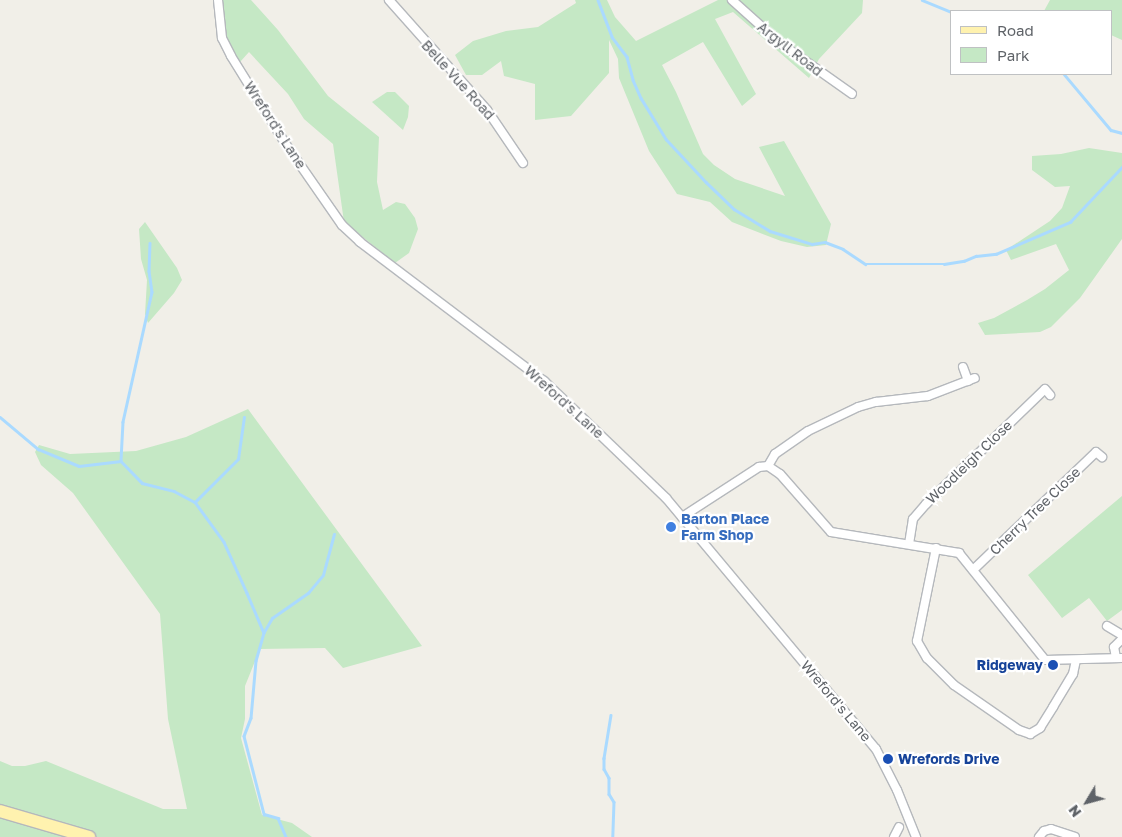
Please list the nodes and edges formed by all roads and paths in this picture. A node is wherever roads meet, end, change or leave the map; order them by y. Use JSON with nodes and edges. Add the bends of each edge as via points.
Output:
{"nodes":[{"id":1,"x":218,"y":0,"type":"edge"},
{"id":2,"x":389,"y":0,"type":"edge"},
{"id":3,"x":732,"y":0,"type":"edge"},
{"id":4,"x":852,"y":94,"type":"dead end"},
{"id":5,"x":523,"y":163,"type":"dead end"},
{"id":6,"x":963,"y":367,"type":"dead end"},
{"id":7,"x":1045,"y":389,"type":"dead end"},
{"id":8,"x":1097,"y":451,"type":"dead end"},
{"id":9,"x":768,"y":466,"type":"junction"},
{"id":10,"x":682,"y":517,"type":"junction"},
{"id":11,"x":908,"y":544,"type":"junction"},
{"id":12,"x":936,"y":548,"type":"junction"},
{"id":13,"x":973,"y":570,"type":"junction"},
{"id":14,"x":1107,"y":626,"type":"dead end"},
{"id":15,"x":1122,"y":635,"type":"edge"},
{"id":16,"x":1122,"y":639,"type":"edge"},
{"id":17,"x":1119,"y":658,"type":"edge"},
{"id":18,"x":1076,"y":660,"type":"junction"},
{"id":19,"x":0,"y":811,"type":"edge"},
{"id":20,"x":899,"y":827,"type":"dead end"},
{"id":21,"x":89,"y":837,"type":"edge"},
{"id":22,"x":894,"y":837,"type":"edge"},
{"id":23,"x":916,"y":837,"type":"edge"},
{"id":24,"x":1039,"y":837,"type":"edge"},
{"id":25,"x":1075,"y":837,"type":"edge"}],
"edges":[{"from":1,"to":10,"type":"street","name":"Wreford's Lane","via":[[222,38],[231,56],[285,143],[342,225],[544,381],[646,481],[656,487]]},
{"from":2,"to":5,"type":"street","name":"Belle Vue Road","via":[[487,110]]},
{"from":3,"to":4,"type":"street","name":"Argyll Road","via":[[780,43]]},
{"from":6,"to":9,"type":"street","via":[[971,379],[928,396],[876,402],[850,410],[792,441],[775,454]]},
{"from":7,"to":11,"type":"street","name":"Woodleigh Close","via":[[916,515]]},
{"from":8,"to":13,"type":"street","name":"Cherry Tree Close"},
{"from":9,"to":10,"type":"street","via":[[759,467]]},
{"from":9,"to":11,"type":"street","via":[[780,474],[831,532]]},
{"from":10,"to":23,"type":"street","name":"Wreford's Lane","via":[[876,749]]},
{"from":11,"to":12,"type":"street"},
{"from":12,"to":13,"type":"street","via":[[959,553]]},
{"from":12,"to":18,"type":"street","via":[[917,641],[927,658],[954,686],[1030,734],[1040,728],[1072,674]]},
{"from":13,"to":18,"type":"street","via":[[1046,660]]},
{"from":14,"to":15,"type":"street"},
{"from":16,"to":17,"type":"street","via":[[1114,648]]},
{"from":17,"to":18,"type":"street"},
{"from":19,"to":21,"type":"main road"},
{"from":20,"to":22,"type":"street"},
{"from":24,"to":25,"type":"street","via":[[1051,829]]}]}
